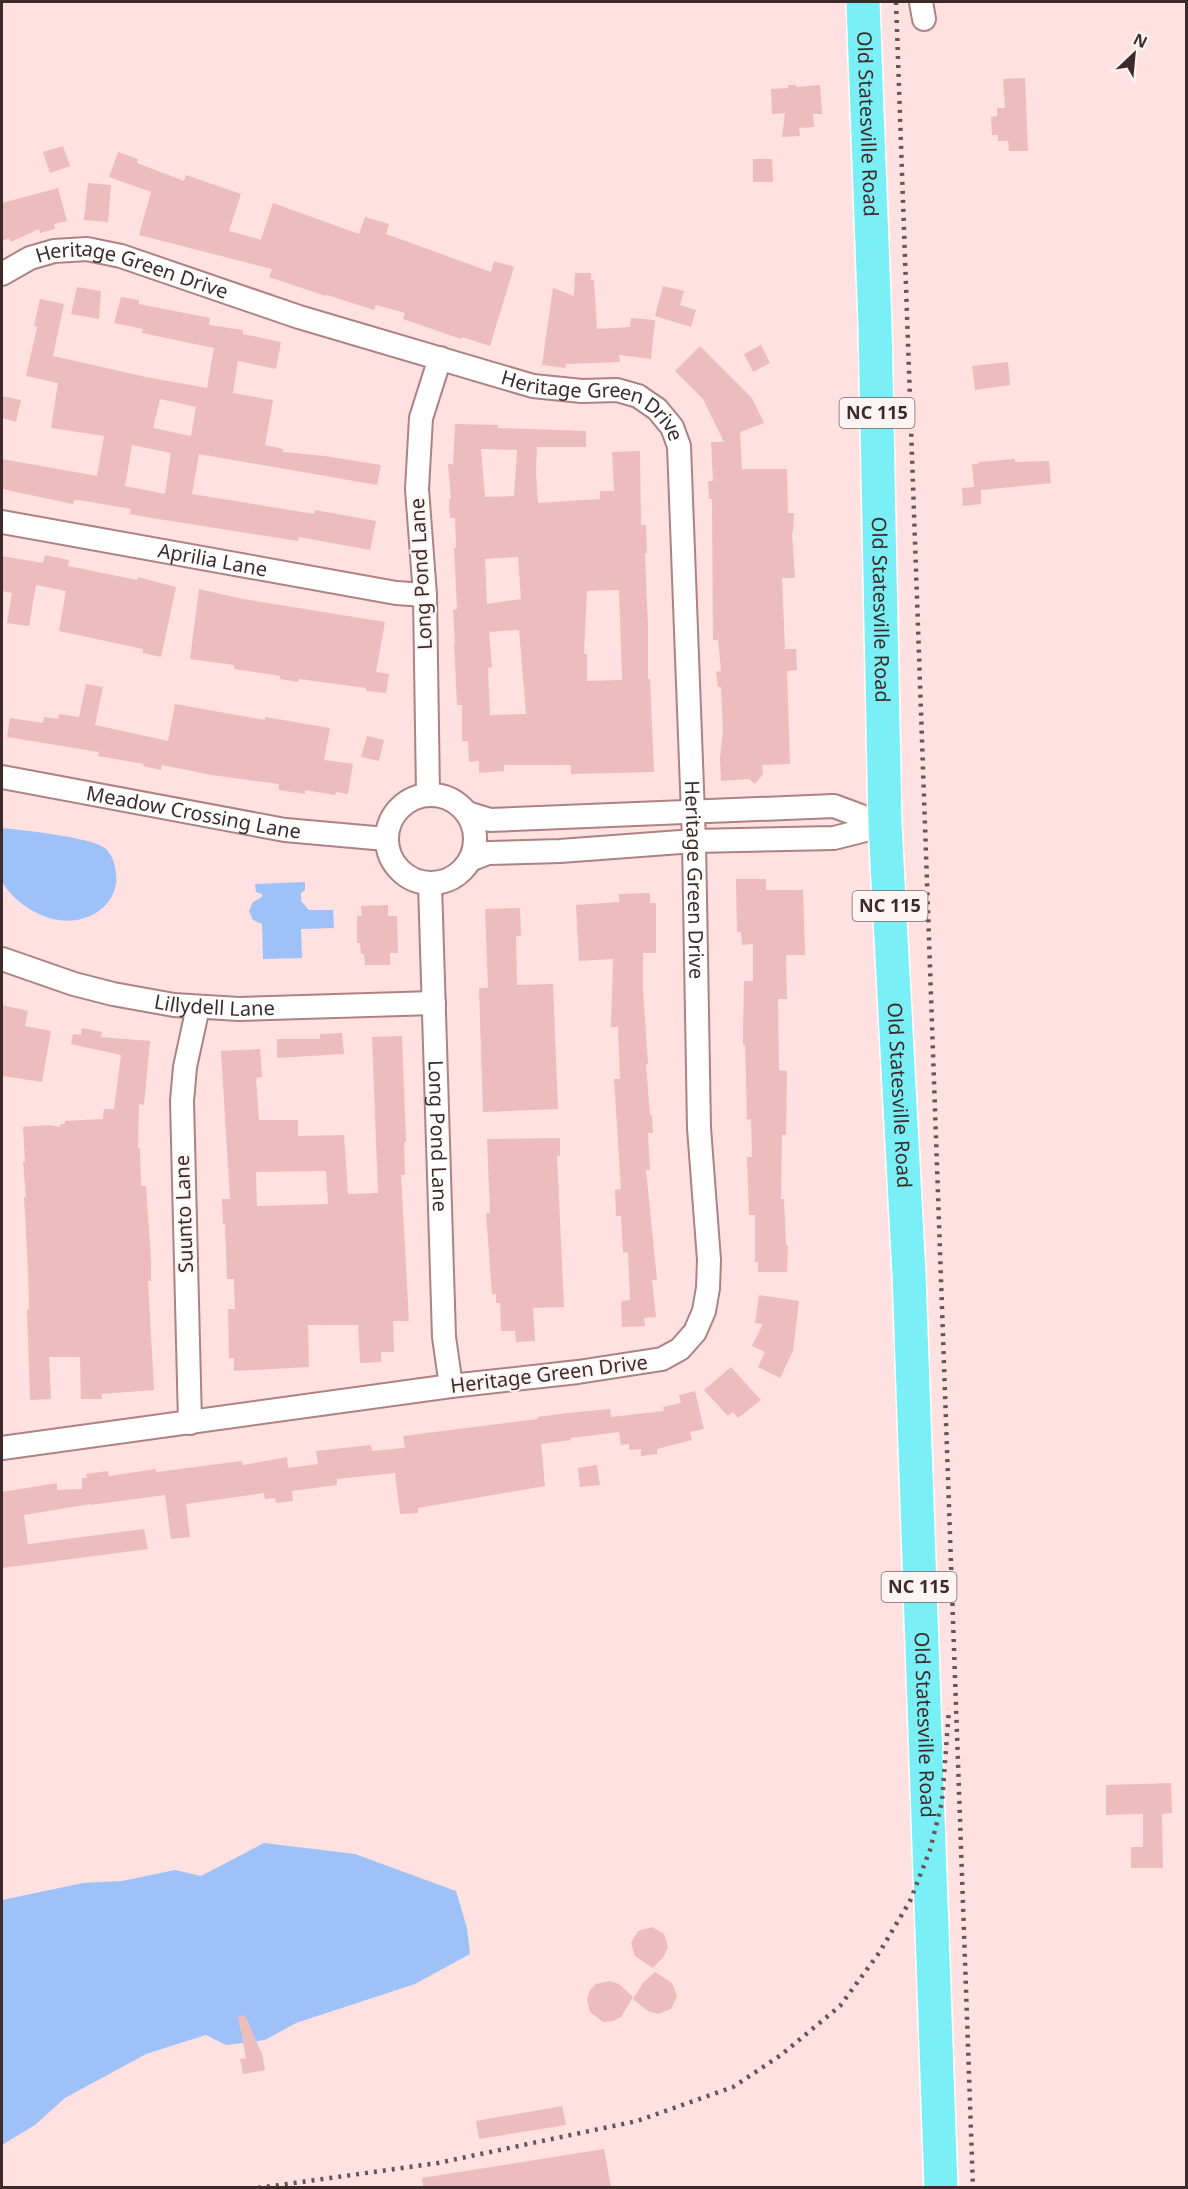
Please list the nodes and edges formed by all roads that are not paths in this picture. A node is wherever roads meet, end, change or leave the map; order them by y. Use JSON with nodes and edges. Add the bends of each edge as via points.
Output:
{"nodes":[{"id":1,"x":863,"y":2,"type":"edge"},
{"id":2,"x":2,"y":274,"type":"edge"},
{"id":3,"x":440,"y":358,"type":"junction"},
{"id":4,"x":2,"y":522,"type":"edge"},
{"id":5,"x":424,"y":595,"type":"junction"},
{"id":6,"x":2,"y":777,"type":"edge"},
{"id":7,"x":428,"y":794,"type":"junction"},
{"id":8,"x":467,"y":813,"type":"junction"},
{"id":9,"x":693,"y":813,"type":"junction"},
{"id":10,"x":885,"y":825,"type":"junction"},
{"id":11,"x":386,"y":839,"type":"junction"},
{"id":12,"x":694,"y":841,"type":"junction"},
{"id":13,"x":470,"y":860,"type":"junction"},
{"id":14,"x":430,"y":884,"type":"junction"},
{"id":15,"x":2,"y":959,"type":"edge"},
{"id":16,"x":434,"y":1003,"type":"junction"},
{"id":17,"x":198,"y":1007,"type":"junction"},
{"id":18,"x":451,"y":1386,"type":"junction"},
{"id":19,"x":190,"y":1423,"type":"junction"},
{"id":20,"x":2,"y":1448,"type":"edge"},
{"id":21,"x":941,"y":2187,"type":"edge"}],
"edges":[{"from":1,"to":10,"type":"main road","name":"Old Statesville Road","number":"NC 115","via":[[875,324]]},
{"from":2,"to":3,"type":"street","name":"Heritage Green Drive","via":[[30,258],[87,249],[121,256],[299,317]]},
{"from":3,"to":5,"type":"street","name":"Long Pond Lane","via":[[420,418],[417,489]]},
{"from":3,"to":9,"type":"street","name":"Heritage Green Drive","via":[[533,386],[574,391],[617,390],[638,396],[657,409],[672,427],[679,446]]},
{"from":4,"to":5,"type":"street","name":"Aprilia Lane"},
{"from":5,"to":7,"type":"street","name":"Long Pond Lane"},
{"from":6,"to":11,"type":"street","name":"Meadow Crossing Lane","via":[[285,830]]},
{"from":7,"to":8,"type":"street","via":[[453,800]]},
{"from":7,"to":11,"type":"street","via":[[400,805],[389,821]]},
{"from":8,"to":9,"type":"street","via":[[490,820]]},
{"from":8,"to":13,"type":"street","via":[[474,828]]},
{"from":9,"to":10,"type":"street","via":[[834,806]]},
{"from":9,"to":12,"type":"street","name":"Heritage Green Drive"},
{"from":10,"to":12,"type":"street","via":[[834,838]]},
{"from":10,"to":21,"type":"main road","name":"Old Statesville Road","number":"NC 115","via":[[908,1263]]},
{"from":11,"to":14,"type":"street","via":[[389,856],[399,870],[413,880]]},
{"from":12,"to":13,"type":"street","via":[[488,853]]},
{"from":12,"to":18,"type":"street","name":"Heritage Green Drive","via":[[699,1128],[709,1260],[704,1311],[695,1332],[680,1349],[662,1359]]},
{"from":13,"to":14,"type":"street","via":[[460,873]]},
{"from":14,"to":16,"type":"street","name":"Long Pond Lane"},
{"from":15,"to":17,"type":"street","name":"Lillydell Lane","via":[[113,994]]},
{"from":16,"to":17,"type":"street","name":"Lillydell Lane","via":[[239,1010]]},
{"from":16,"to":18,"type":"street","name":"Long Pond Lane","via":[[444,1337]]},
{"from":17,"to":19,"type":"street","name":"Suunto Lane","via":[[182,1101]]},
{"from":18,"to":19,"type":"street","name":"Heritage Green Drive"},
{"from":19,"to":20,"type":"street","name":"Heritage Green Drive"}]}
